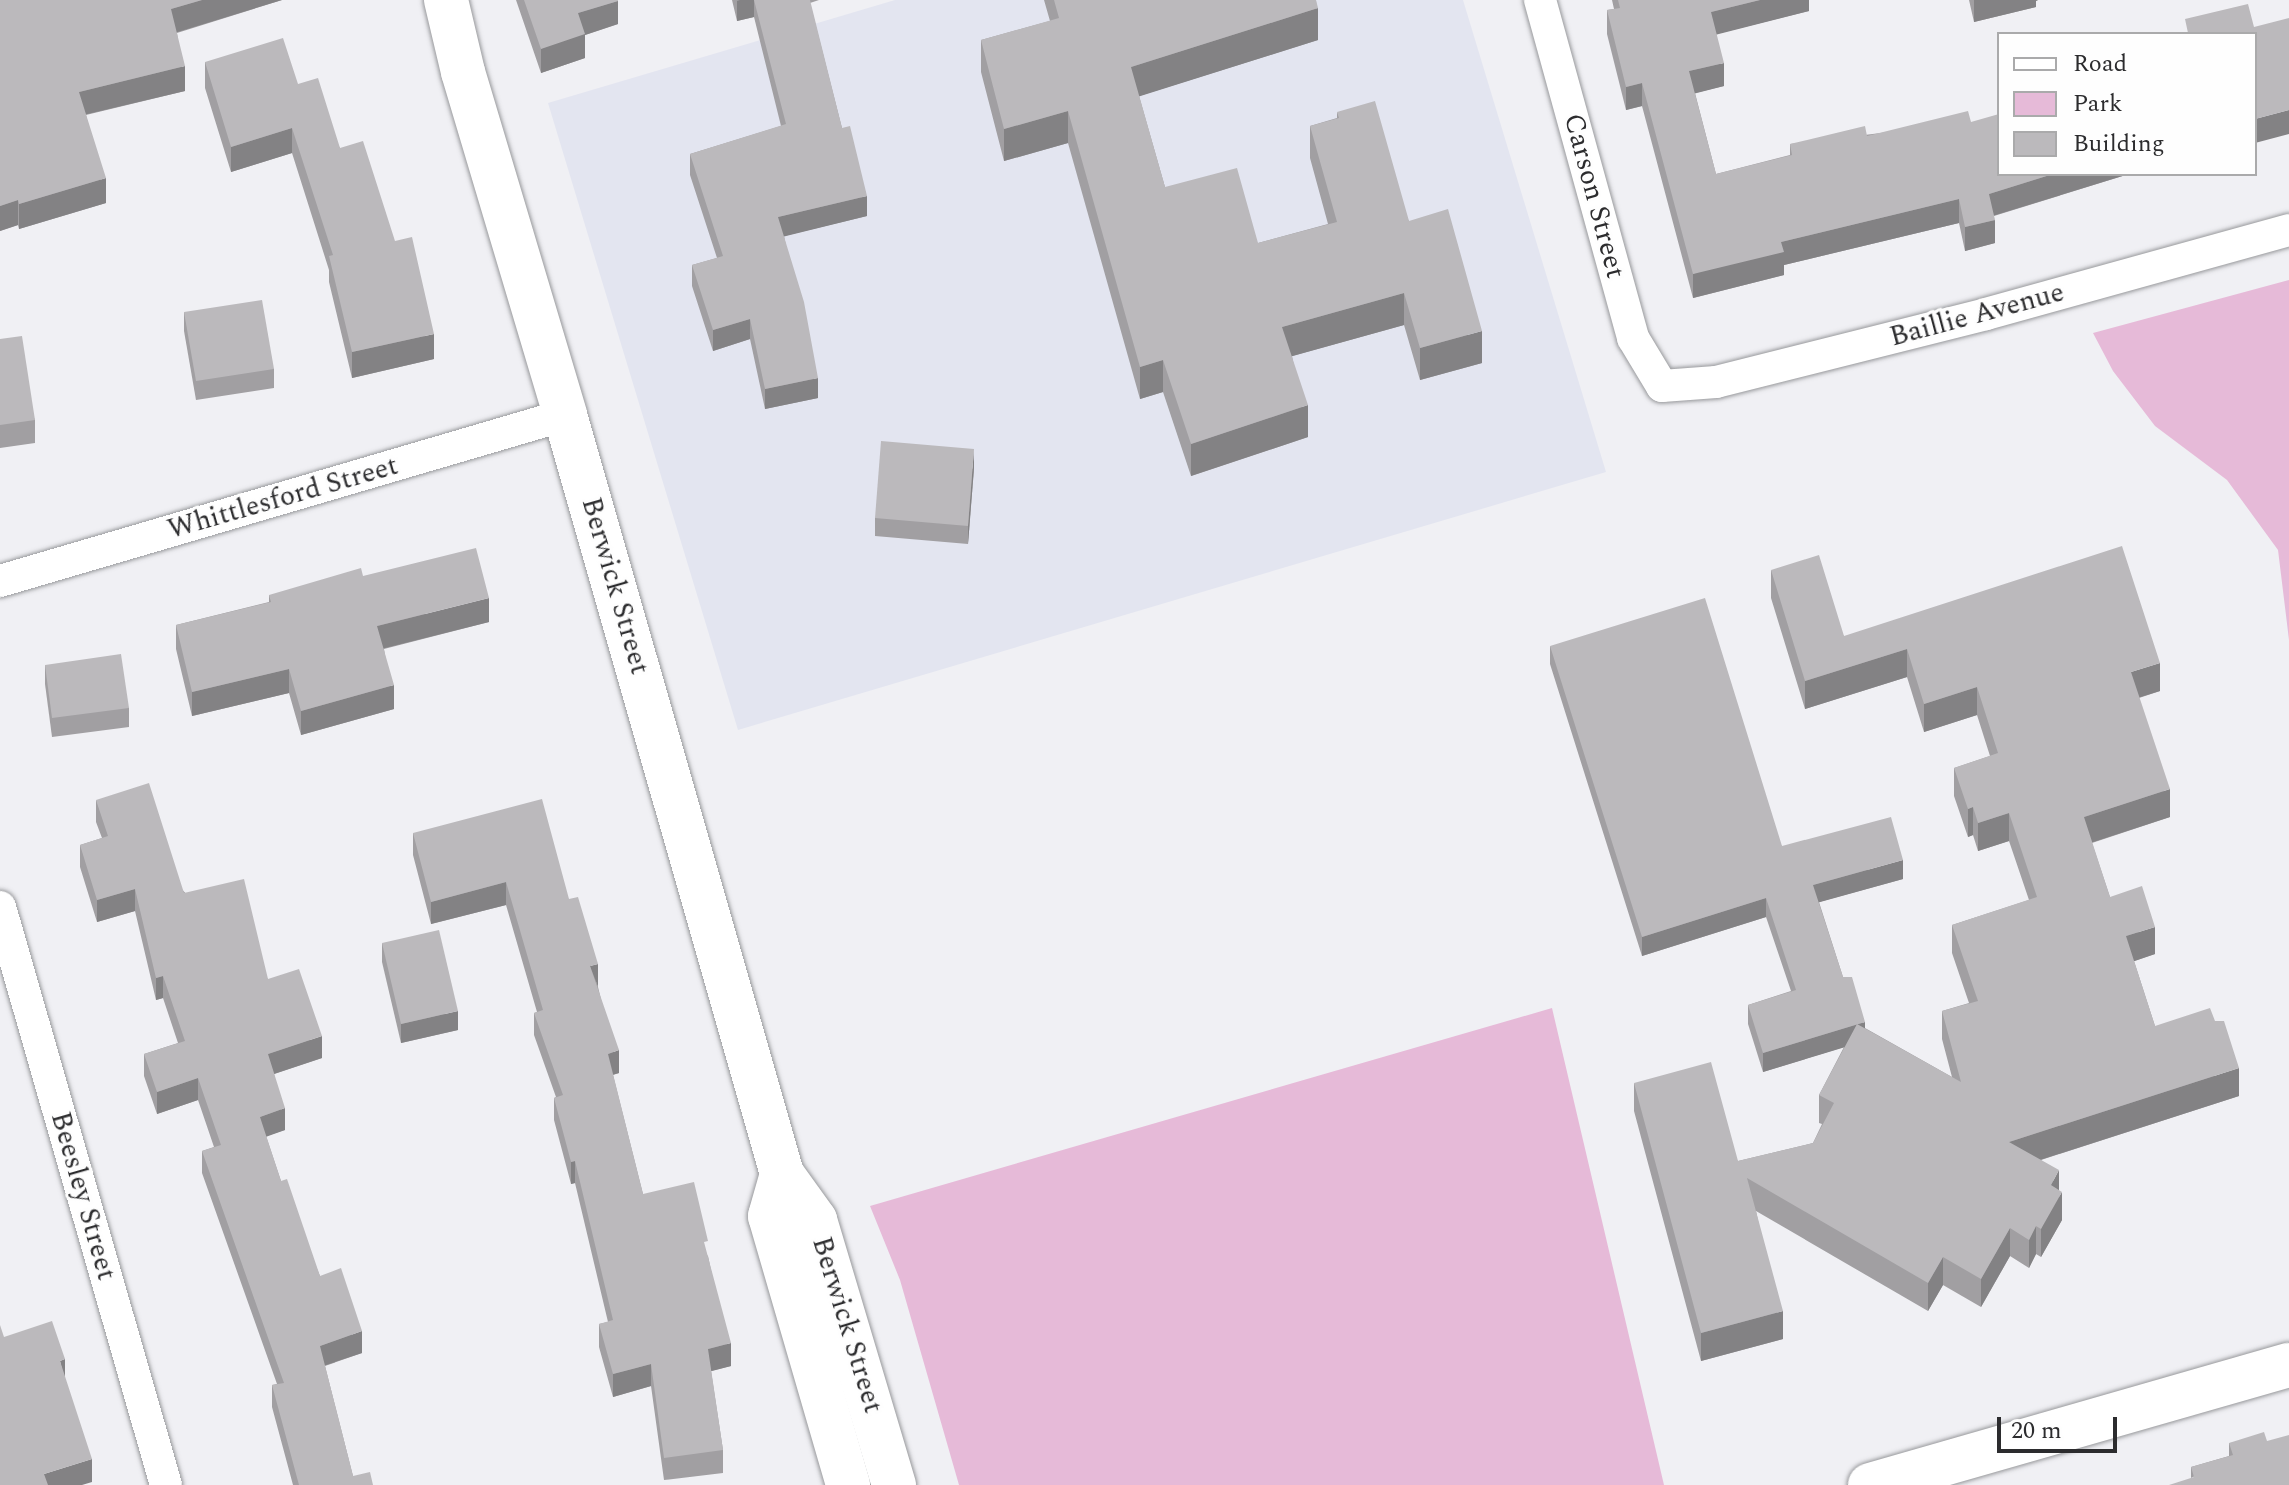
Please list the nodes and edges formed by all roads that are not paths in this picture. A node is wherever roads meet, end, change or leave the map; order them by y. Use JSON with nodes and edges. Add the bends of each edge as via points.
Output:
{"nodes":[{"id":1,"x":446,"y":0,"type":"edge"},
{"id":2,"x":1540,"y":0,"type":"edge"},
{"id":3,"x":2289,"y":230,"type":"edge"},
{"id":4,"x":1662,"y":386,"type":"joint"},
{"id":5,"x":565,"y":415,"type":"junction"},
{"id":6,"x":0,"y":581,"type":"edge"},
{"id":7,"x":0,"y":907,"type":"edge"},
{"id":8,"x":782,"y":1174,"type":"junction"},
{"id":9,"x":2289,"y":1365,"type":"edge"},
{"id":10,"x":166,"y":1485,"type":"edge"},
{"id":11,"x":848,"y":1485,"type":"edge"},
{"id":12,"x":894,"y":1485,"type":"edge"},
{"id":13,"x":1871,"y":1485,"type":"edge"}],
"edges":[{"from":1,"to":5,"type":"main road","name":"Berwick Street"},
{"from":2,"to":4,"type":"street","name":"Carson Street","via":[[1633,338]]},
{"from":3,"to":4,"type":"street","name":"Baillie Avenue","via":[[1731,378]]},
{"from":5,"to":6,"type":"street","name":"Whittlesford Street"},
{"from":5,"to":8,"type":"main road","name":"Berwick Street"},
{"from":7,"to":10,"type":"street","name":"Beesley Street"},
{"from":8,"to":11,"type":"main road","name":"Berwick Street","via":[[770,1216]]},
{"from":8,"to":12,"type":"main road","name":"Berwick Street","via":[[815,1220]]},
{"from":9,"to":13,"type":"main road"}]}
